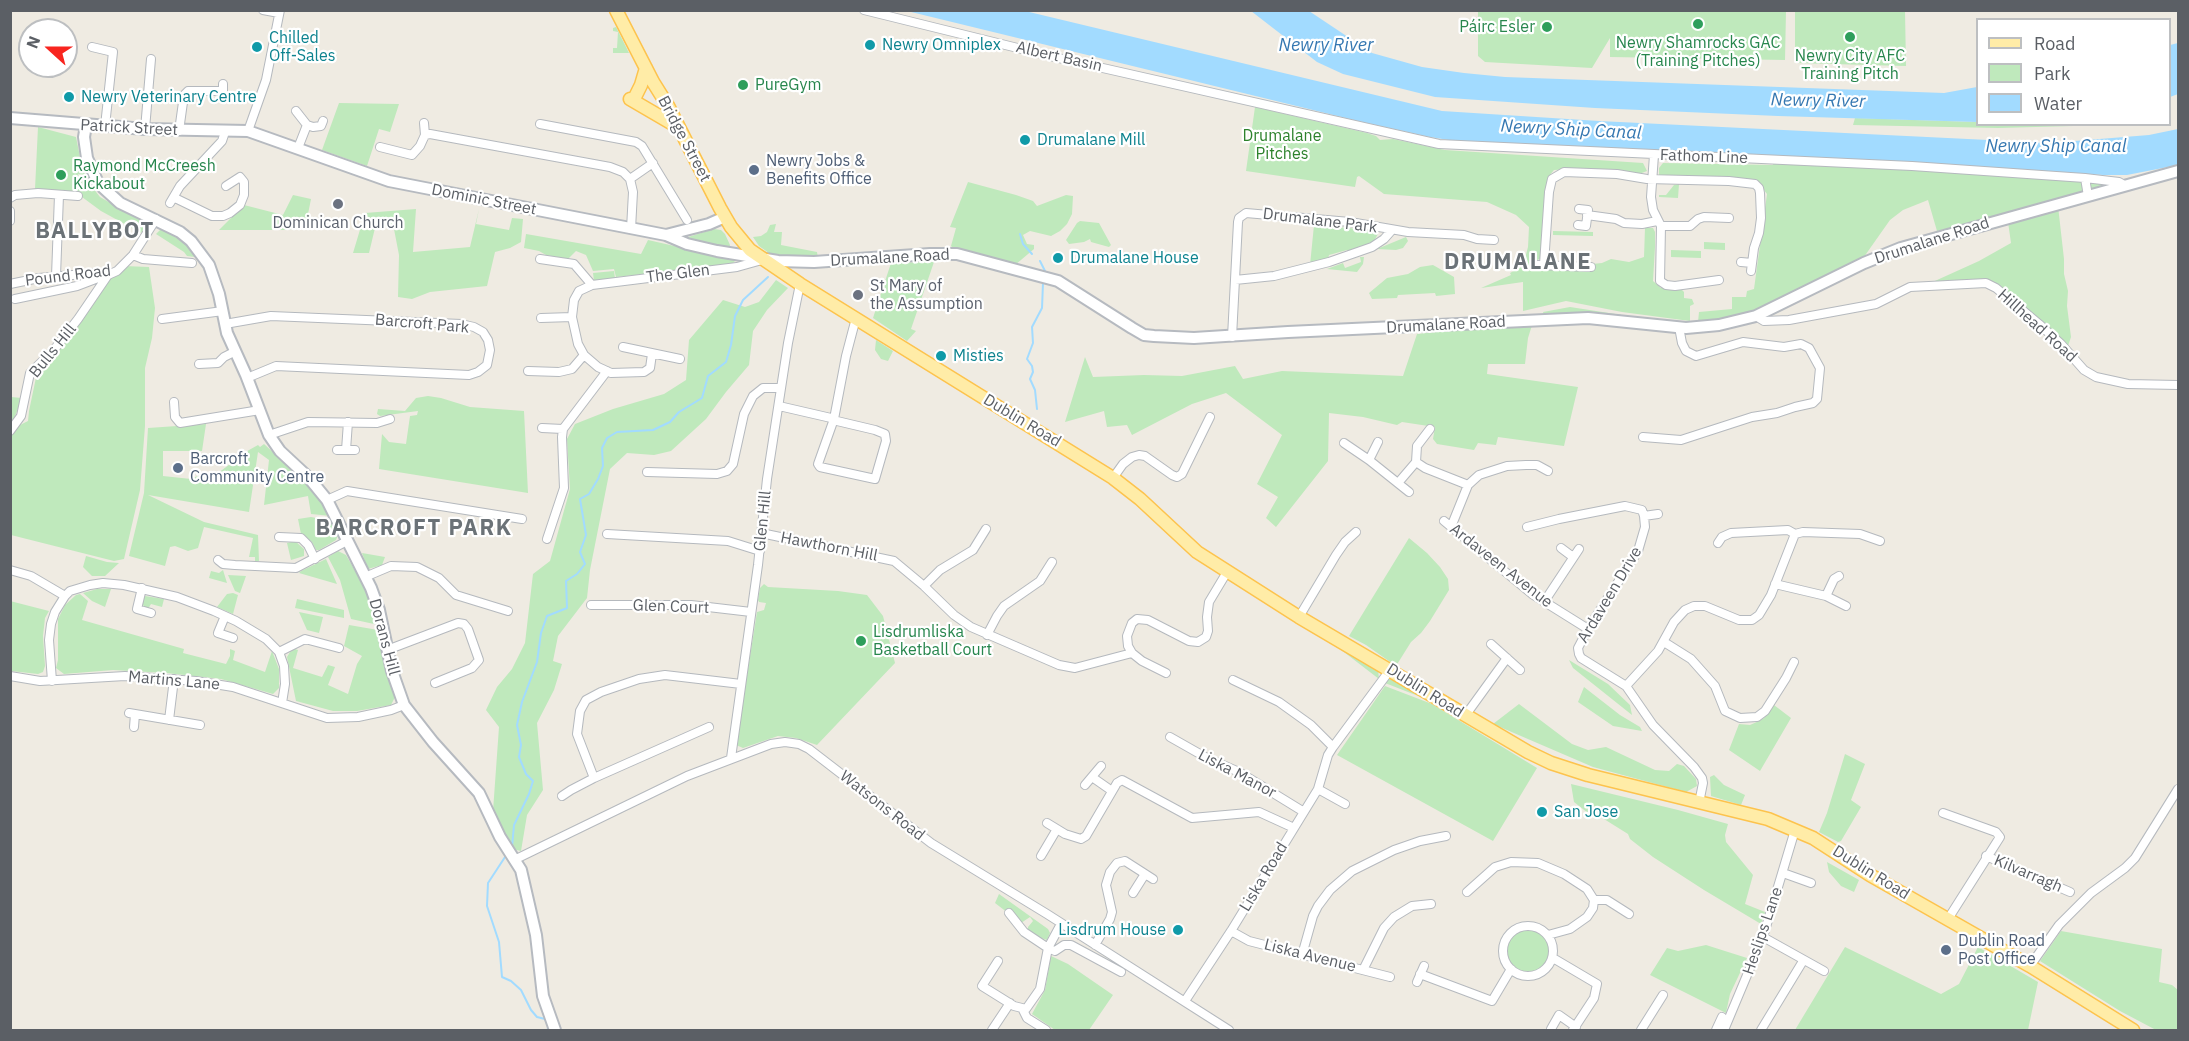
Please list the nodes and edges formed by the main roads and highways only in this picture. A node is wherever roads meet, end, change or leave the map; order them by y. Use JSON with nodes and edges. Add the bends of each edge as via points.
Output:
{"nodes":[{"id":1,"x":616,"y":10,"type":"edge"},
{"id":2,"x":646,"y":68,"type":"junction"},
{"id":3,"x":10,"y":118,"type":"edge"},
{"id":4,"x":86,"y":125,"type":"junction"},
{"id":5,"x":679,"y":128,"type":"junction"},
{"id":6,"x":248,"y":131,"type":"joint"},
{"id":7,"x":2178,"y":171,"type":"edge"},
{"id":8,"x":2124,"y":185,"type":"joint"},
{"id":9,"x":725,"y":217,"type":"junction"},
{"id":10,"x":666,"y":235,"type":"junction"},
{"id":11,"x":762,"y":260,"type":"junction"},
{"id":12,"x":555,"y":1030,"type":"edge"},
{"id":13,"x":2133,"y":1030,"type":"edge"}],
"edges":[{"from":1,"to":2,"type":"main road","name":"Bridge Street"},
{"from":2,"to":5,"type":"main road","name":"Bridge Street"},
{"from":2,"to":5,"type":"main road","via":[[632,99]]},
{"from":3,"to":4,"type":"main road","name":"Patrick Street"},
{"from":4,"to":6,"type":"main road","name":"Patrick Street"},
{"from":4,"to":12,"type":"main road","name":"Dorans Hill","via":[[87,158],[98,183],[120,202],[180,232],[202,255],[214,276],[234,352],[269,435],[327,500],[365,577],[379,610],[404,705],[479,793],[525,885],[537,935],[543,996]]},
{"from":5,"to":9,"type":"main road","name":"Bridge Street"},
{"from":6,"to":10,"type":"main road","name":"Dominic Street","via":[[389,181]]},
{"from":7,"to":8,"type":"main road","name":"Fathom Line"},
{"from":8,"to":11,"type":"main road","name":"Drumalane Road","via":[[1901,248],[1756,316],[1719,325],[1679,327],[1588,318],[1232,337],[1144,335],[1058,281],[957,254],[814,262]]},
{"from":9,"to":10,"type":"main road","name":"Dominic Street"},
{"from":9,"to":11,"type":"main road","name":"Bridge Street"},
{"from":10,"to":11,"type":"main road","name":"Drumalane Road","via":[[687,244]]},
{"from":11,"to":13,"type":"main road","name":"Dublin Road","via":[[1113,478],[1197,552],[1227,572],[1502,738],[1588,775],[1758,816],[1819,841]]}]}
